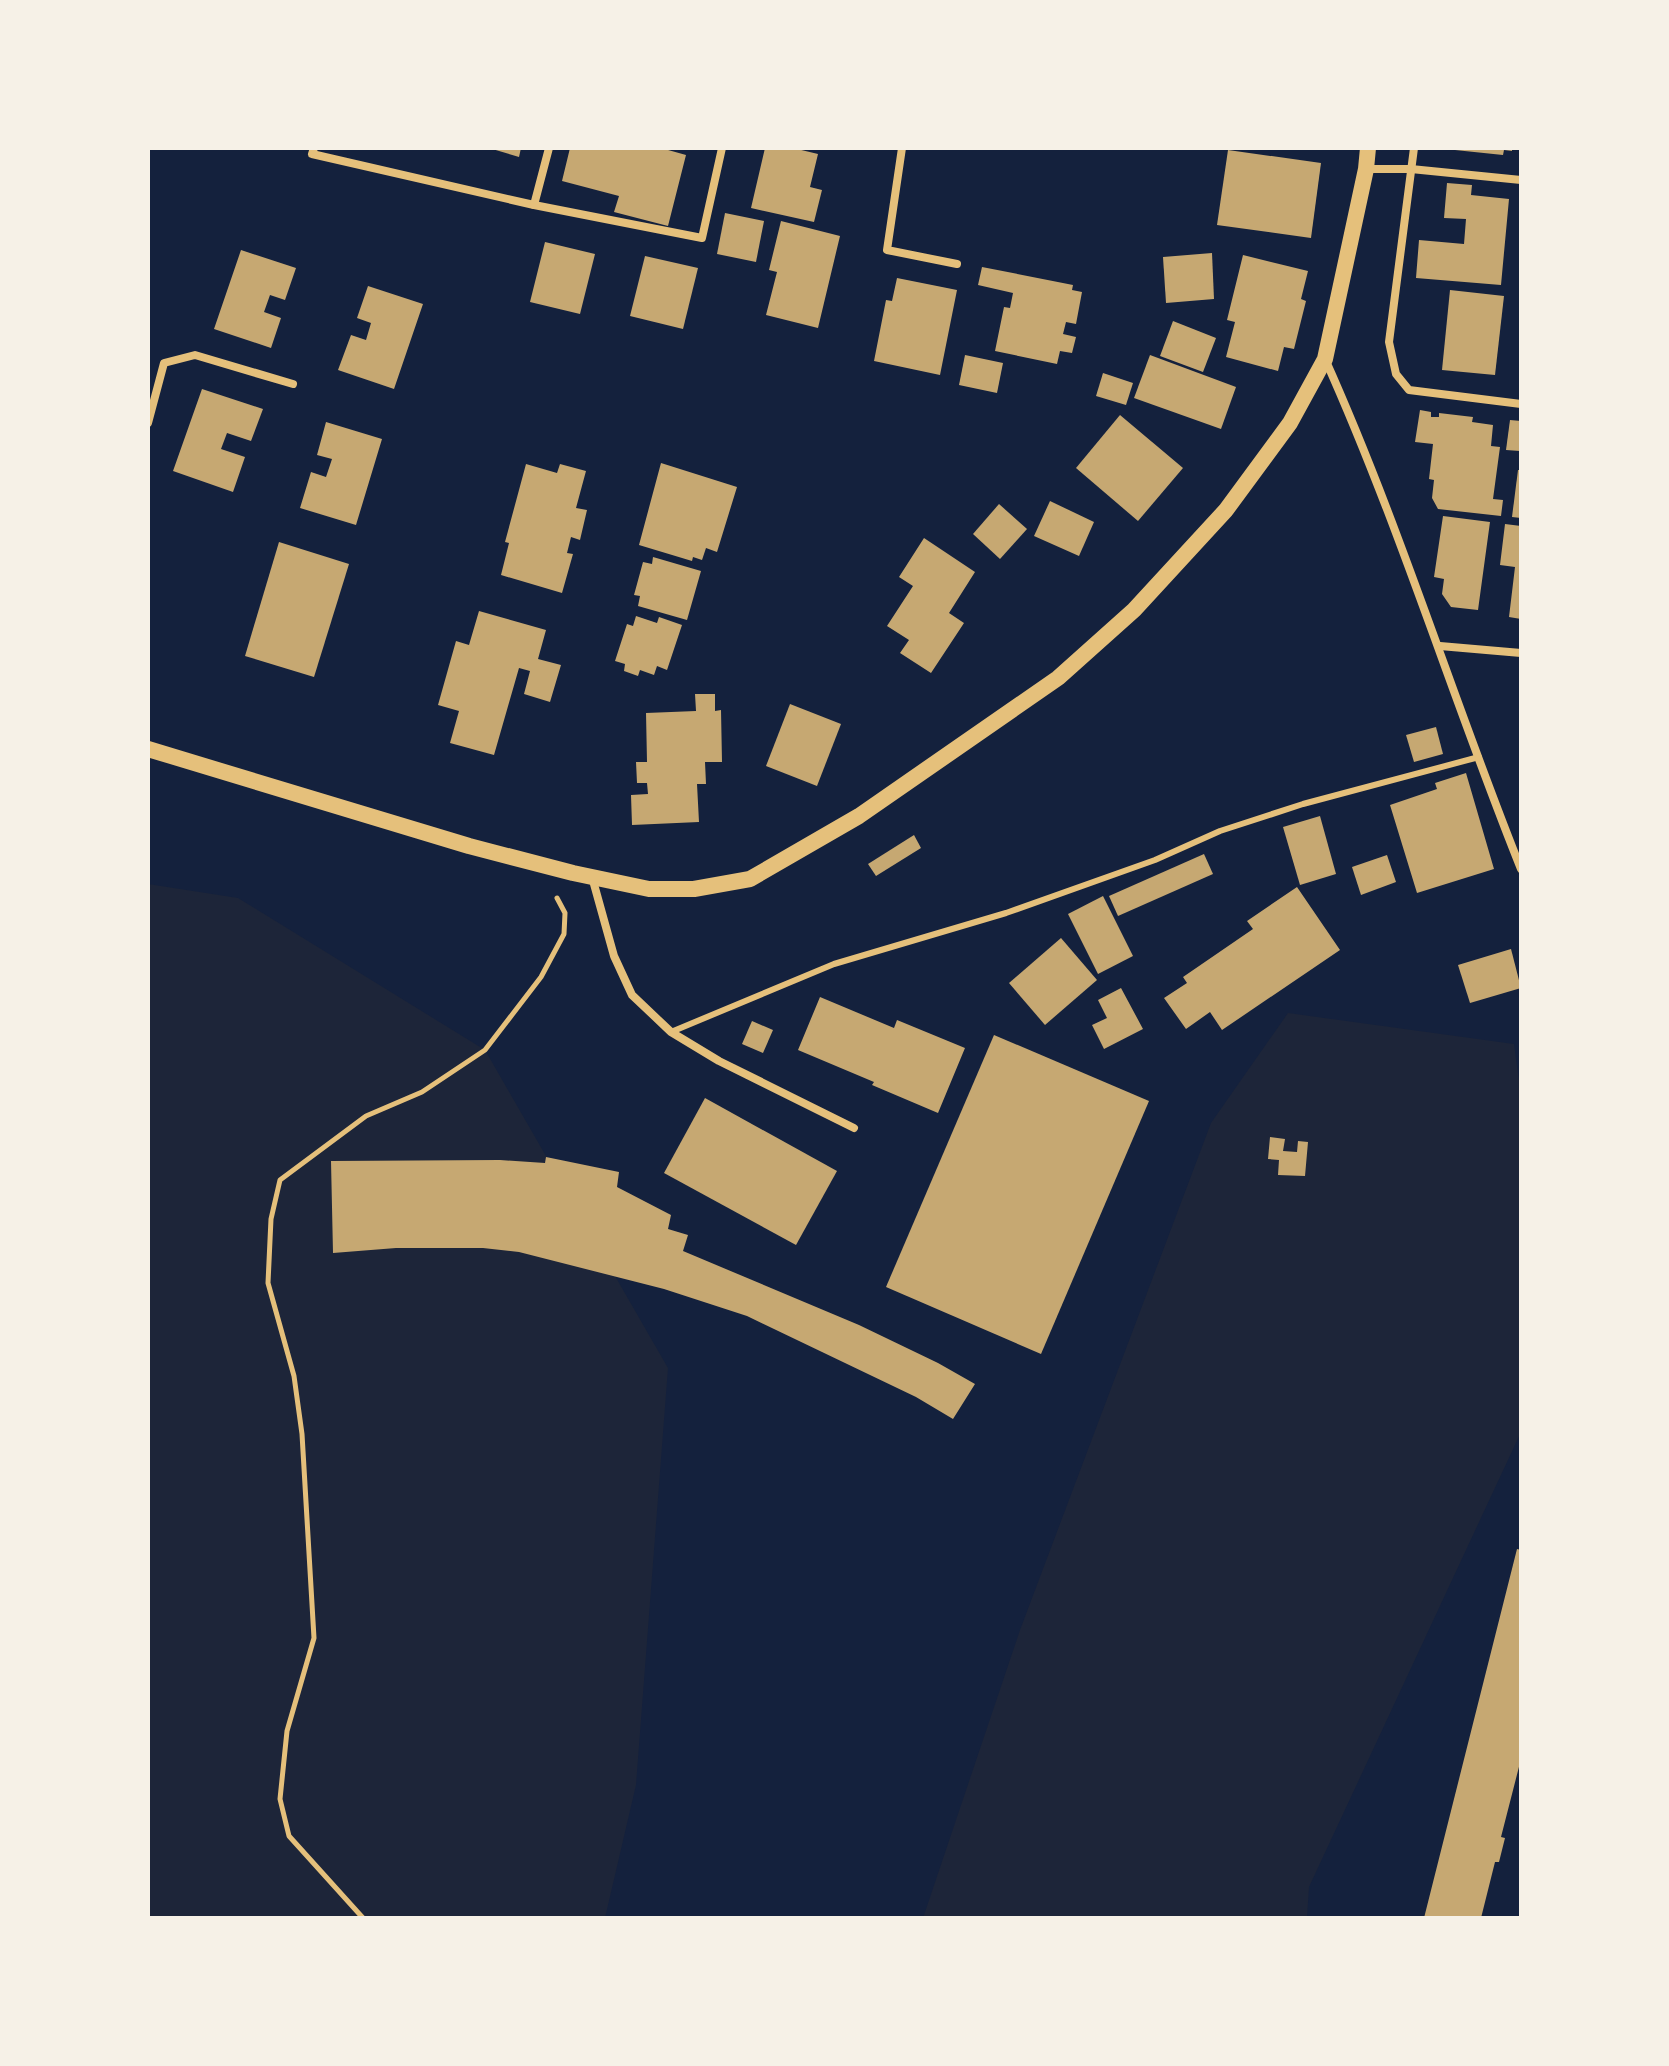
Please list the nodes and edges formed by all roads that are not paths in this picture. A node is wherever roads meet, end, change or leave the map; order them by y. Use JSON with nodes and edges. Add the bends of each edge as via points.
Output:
{"nodes":[{"id":1,"x":314,"y":148,"type":"edge"},
{"id":2,"x":549,"y":148,"type":"edge"},
{"id":3,"x":722,"y":148,"type":"edge"},
{"id":4,"x":902,"y":148,"type":"edge"},
{"id":5,"x":1368,"y":148,"type":"edge"},
{"id":6,"x":1414,"y":148,"type":"edge"},
{"id":7,"x":1366,"y":169,"type":"junction"},
{"id":8,"x":1411,"y":169,"type":"junction"},
{"id":9,"x":1521,"y":180,"type":"edge"},
{"id":10,"x":534,"y":205,"type":"junction"},
{"id":11,"x":957,"y":264,"type":"dead end"},
{"id":12,"x":1325,"y":359,"type":"junction"},
{"id":13,"x":293,"y":384,"type":"dead end"},
{"id":14,"x":1521,"y":404,"type":"edge"},
{"id":15,"x":148,"y":423,"type":"edge"},
{"id":16,"x":1440,"y":646,"type":"junction"},
{"id":17,"x":1521,"y":653,"type":"edge"},
{"id":18,"x":148,"y":749,"type":"edge"},
{"id":19,"x":1479,"y":757,"type":"junction"},
{"id":20,"x":1521,"y":869,"type":"edge"},
{"id":21,"x":592,"y":876,"type":"junction"},
{"id":22,"x":671,"y":1032,"type":"junction"},
{"id":23,"x":854,"y":1128,"type":"dead end"}],
"edges":[{"from":1,"to":10,"type":"street","via":[[312,154]]},
{"from":2,"to":10,"type":"street"},
{"from":3,"to":10,"type":"street","via":[[702,238]]},
{"from":4,"to":11,"type":"street","via":[[887,250]]},
{"from":5,"to":7,"type":"main road"},
{"from":6,"to":8,"type":"street"},
{"from":7,"to":8,"type":"street"},
{"from":7,"to":12,"type":"main road"},
{"from":8,"to":9,"type":"street"},
{"from":8,"to":14,"type":"street","via":[[1389,342],[1396,374],[1409,390]]},
{"from":12,"to":16,"type":"street"},
{"from":12,"to":21,"type":"main road","via":[[1290,423],[1226,510],[1134,610],[1058,678],[859,816],[750,879],[694,889],[649,889]]},
{"from":13,"to":15,"type":"street","via":[[195,355],[185,357],[164,363]]},
{"from":16,"to":17,"type":"street"},
{"from":16,"to":19,"type":"street"},
{"from":18,"to":21,"type":"main road","via":[[469,846]]},
{"from":19,"to":20,"type":"street"},
{"from":19,"to":22,"type":"lane","via":[[1220,831],[1006,913],[834,964]]},
{"from":21,"to":22,"type":"street","via":[[614,956],[632,995]]},
{"from":22,"to":23,"type":"street"}]}
